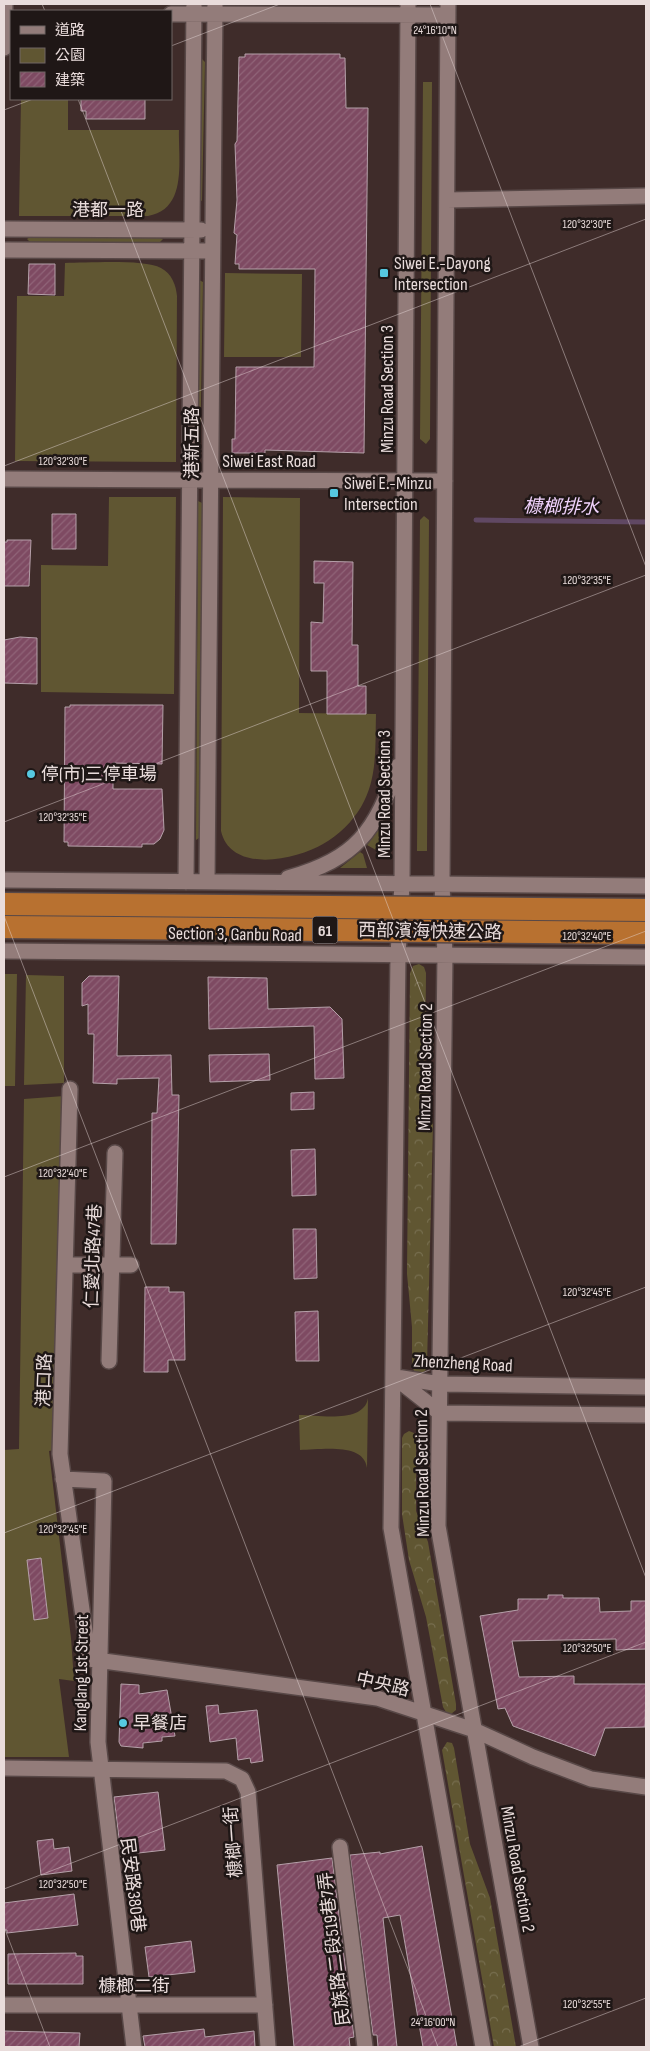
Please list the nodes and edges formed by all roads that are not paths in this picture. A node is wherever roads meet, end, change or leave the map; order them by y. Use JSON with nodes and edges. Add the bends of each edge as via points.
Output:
{"nodes":[{"id":1,"x":4,"y":4,"type":"edge"},
{"id":2,"x":194,"y":9,"type":"edge"},
{"id":3,"x":215,"y":9,"type":"edge"},
{"id":4,"x":408,"y":9,"type":"edge"},
{"id":5,"x":448,"y":9,"type":"edge"},
{"id":6,"x":4,"y":13,"type":"edge"},
{"id":7,"x":172,"y":14,"type":"edge"},
{"id":8,"x":4,"y":48,"type":"edge"},
{"id":9,"x":646,"y":196,"type":"edge"},
{"id":10,"x":446,"y":200,"type":"junction"},
{"id":11,"x":4,"y":229,"type":"edge"},
{"id":12,"x":191,"y":230,"type":"junction"},
{"id":13,"x":212,"y":230,"type":"junction"},
{"id":14,"x":4,"y":250,"type":"edge"},
{"id":15,"x":191,"y":251,"type":"junction"},
{"id":16,"x":212,"y":251,"type":"junction"},
{"id":17,"x":4,"y":479,"type":"edge"},
{"id":18,"x":189,"y":480,"type":"junction"},
{"id":19,"x":210,"y":480,"type":"junction"},
{"id":20,"x":405,"y":481,"type":"junction"},
{"id":21,"x":444,"y":481,"type":"junction"},
{"id":22,"x":403,"y":753,"type":"junction"},
{"id":23,"x":4,"y":880,"type":"edge"},
{"id":24,"x":186,"y":882,"type":"junction"},
{"id":25,"x":207,"y":882,"type":"junction"},
{"id":26,"x":273,"y":883,"type":"junction"},
{"id":27,"x":402,"y":884,"type":"junction"},
{"id":28,"x":442,"y":884,"type":"junction"},
{"id":29,"x":646,"y":886,"type":"edge"},
{"id":30,"x":4,"y":904,"type":"edge"},
{"id":31,"x":646,"y":910,"type":"edge"},
{"id":32,"x":4,"y":927,"type":"edge"},
{"id":33,"x":646,"y":933,"type":"edge"},
{"id":34,"x":4,"y":951,"type":"edge"},
{"id":35,"x":398,"y":955,"type":"junction"},
{"id":36,"x":445,"y":955,"type":"junction"},
{"id":37,"x":646,"y":957,"type":"edge"},
{"id":38,"x":70,"y":1089,"type":"dead end"},
{"id":39,"x":115,"y":1153,"type":"dead end"},
{"id":40,"x":66,"y":1265,"type":"junction"},
{"id":41,"x":131,"y":1265,"type":"dead end"},
{"id":42,"x":112,"y":1266,"type":"junction"},
{"id":43,"x":109,"y":1361,"type":"dead end"},
{"id":44,"x":393,"y":1376,"type":"junction"},
{"id":45,"x":440,"y":1384,"type":"junction"},
{"id":46,"x":646,"y":1388,"type":"edge"},
{"id":47,"x":440,"y":1414,"type":"junction"},
{"id":48,"x":646,"y":1415,"type":"edge"},
{"id":49,"x":63,"y":1479,"type":"junction"},
{"id":50,"x":100,"y":1661,"type":"junction"},
{"id":51,"x":424,"y":1713,"type":"junction"},
{"id":52,"x":474,"y":1730,"type":"junction"},
{"id":53,"x":4,"y":1768,"type":"edge"},
{"id":54,"x":100,"y":1769,"type":"junction"},
{"id":55,"x":646,"y":1787,"type":"edge"},
{"id":56,"x":340,"y":1847,"type":"dead end"},
{"id":57,"x":4,"y":2005,"type":"edge"},
{"id":58,"x":129,"y":2005,"type":"junction"},
{"id":59,"x":265,"y":2005,"type":"junction"},
{"id":60,"x":134,"y":2047,"type":"edge"},
{"id":61,"x":268,"y":2047,"type":"edge"},
{"id":62,"x":364,"y":2047,"type":"edge"},
{"id":63,"x":483,"y":2047,"type":"edge"},
{"id":64,"x":531,"y":2047,"type":"edge"}],
"edges":[{"from":1,"to":6,"type":"street"},
{"from":2,"to":3,"type":"street"},
{"from":2,"to":7,"type":"street"},
{"from":2,"to":12,"type":"street","name":"港新五路"},
{"from":3,"to":4,"type":"street"},
{"from":3,"to":13,"type":"street","name":"港新五路"},
{"from":4,"to":5,"type":"street"},
{"from":4,"to":20,"type":"street","name":"Minzu Road Section 3"},
{"from":5,"to":10,"type":"street"},
{"from":6,"to":8,"type":"street"},
{"from":9,"to":10,"type":"street"},
{"from":10,"to":21,"type":"street"},
{"from":11,"to":12,"type":"street","name":"港都一路"},
{"from":12,"to":13,"type":"street","name":"港都一路"},
{"from":12,"to":15,"type":"street","name":"港新五路"},
{"from":13,"to":16,"type":"street","name":"港新五路"},
{"from":14,"to":15,"type":"street"},
{"from":15,"to":16,"type":"street"},
{"from":15,"to":18,"type":"street","name":"港新五路"},
{"from":16,"to":19,"type":"street","name":"港新五路"},
{"from":17,"to":18,"type":"street","name":"Siwei East Road"},
{"from":18,"to":19,"type":"street","name":"Siwei East Road"},
{"from":18,"to":24,"type":"street","name":"港新五路"},
{"from":19,"to":20,"type":"street","name":"Siwei East Road"},
{"from":19,"to":25,"type":"street","name":"港新五路"},
{"from":20,"to":21,"type":"street","name":"Siwei East Road"},
{"from":20,"to":22,"type":"street","name":"Minzu Road Section 3"},
{"from":21,"to":28,"type":"street"},
{"from":22,"to":26,"type":"street","via":[[381,811],[358,842],[323,866]]},
{"from":22,"to":27,"type":"street","name":"Minzu Road Section 3"},
{"from":23,"to":24,"type":"street"},
{"from":24,"to":25,"type":"street"},
{"from":25,"to":26,"type":"street"},
{"from":26,"to":27,"type":"street"},
{"from":27,"to":28,"type":"street"},
{"from":27,"to":35,"type":"street","name":"Minzu Road Section 3"},
{"from":28,"to":29,"type":"street"},
{"from":28,"to":36,"type":"street","name":"Minzu Road Section 2"},
{"from":30,"to":31,"type":"highway","name":"西部濱海快速公路","number":"61","bridge":true},
{"from":32,"to":33,"type":"highway","name":"西部濱海快速公路","number":"61","bridge":true},
{"from":34,"to":35,"type":"street","name":"Section 3, Ganbu Road"},
{"from":35,"to":36,"type":"street","name":"Section 3, Ganbu Road"},
{"from":35,"to":44,"type":"street","name":"Minzu Road Section 2"},
{"from":36,"to":37,"type":"street","name":"Section 3, Ganbu Road"},
{"from":36,"to":45,"type":"street","name":"Minzu Road Section 2"},
{"from":38,"to":40,"type":"street","name":"港口路"},
{"from":39,"to":42,"type":"street","name":"仁愛北路47巷"},
{"from":40,"to":42,"type":"street"},
{"from":40,"to":49,"type":"street","name":"港口路","via":[[60,1454]]},
{"from":41,"to":42,"type":"street"},
{"from":42,"to":43,"type":"street","name":"仁愛北路47巷"},
{"from":44,"to":45,"type":"street","name":"Zhenzheng Road"},
{"from":44,"to":47,"type":"street","name":"Zhenzheng Road"},
{"from":44,"to":51,"type":"street","name":"Minzu Road Section 2","via":[[391,1528]]},
{"from":45,"to":46,"type":"street","name":"Zhenzheng Road"},
{"from":45,"to":47,"type":"street","name":"Minzu Road Section 2"},
{"from":47,"to":48,"type":"street"},
{"from":47,"to":52,"type":"street","name":"Minzu Road Section 2","via":[[438,1526]]},
{"from":49,"to":50,"type":"street","name":"港口路","via":[[89,1659]]},
{"from":49,"to":50,"type":"street","name":"Kanglang 1st Street","via":[[104,1481]]},
{"from":50,"to":51,"type":"street","name":"中央路","via":[[377,1698]]},
{"from":50,"to":54,"type":"street","name":"Kanglang 1st Street"},
{"from":51,"to":52,"type":"street","name":"中央路"},
{"from":51,"to":63,"type":"street","name":"Minzu Road Section 2"},
{"from":52,"to":55,"type":"street","name":"中央路","via":[[591,1779]]},
{"from":52,"to":64,"type":"street","name":"Minzu Road Section 2"},
{"from":53,"to":54,"type":"street"},
{"from":54,"to":58,"type":"street","name":"民安路380巷"},
{"from":54,"to":59,"type":"street","name":"槺榔一街","via":[[226,1770],[242,1779],[248,1792]]},
{"from":56,"to":62,"type":"street","name":"民族路二段519巷7弄"},
{"from":57,"to":58,"type":"street","name":"槺榔二街"},
{"from":58,"to":59,"type":"street","name":"槺榔二街"},
{"from":58,"to":60,"type":"street","name":"民安路380巷"},
{"from":59,"to":61,"type":"street","name":"槺榔一街"}]}
